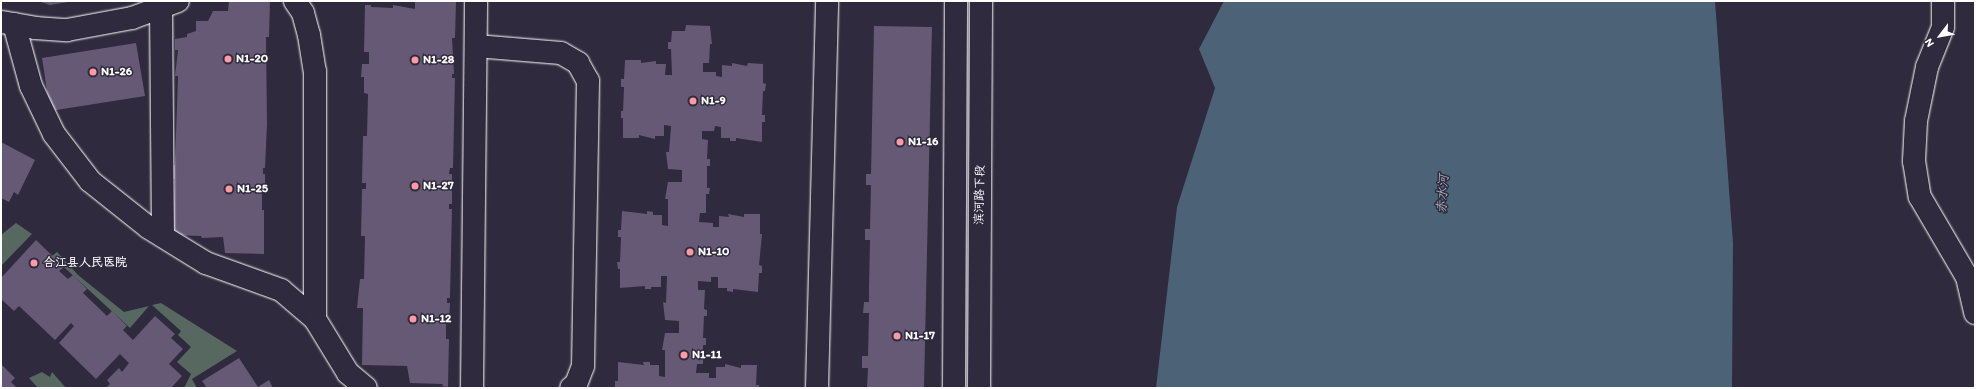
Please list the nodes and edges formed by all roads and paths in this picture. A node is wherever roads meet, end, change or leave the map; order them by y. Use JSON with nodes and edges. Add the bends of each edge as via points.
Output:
{"nodes":[{"id":1,"x":295,"y":1,"type":"edge"},
{"id":2,"x":476,"y":1,"type":"edge"},
{"id":3,"x":827,"y":1,"type":"edge"},
{"id":4,"x":956,"y":1,"type":"edge"},
{"id":5,"x":981,"y":1,"type":"edge"},
{"id":6,"x":1943,"y":1,"type":"edge"},
{"id":7,"x":170,"y":5,"type":"edge"},
{"id":8,"x":7,"y":23,"type":"edge"},
{"id":9,"x":1,"y":44,"type":"edge"},
{"id":10,"x":476,"y":46,"type":"junction"},
{"id":11,"x":163,"y":236,"type":"junction"},
{"id":12,"x":1975,"y":313,"type":"edge"},
{"id":13,"x":315,"y":319,"type":"junction"},
{"id":14,"x":366,"y":388,"type":"edge"},
{"id":15,"x":472,"y":388,"type":"edge"},
{"id":16,"x":571,"y":388,"type":"edge"},
{"id":17,"x":817,"y":388,"type":"edge"},
{"id":18,"x":954,"y":388,"type":"edge"},
{"id":19,"x":979,"y":388,"type":"edge"}],
"edges":[{"from":1,"to":13,"type":"street","via":[[307,28],[315,71]]},
{"from":2,"to":10,"type":"street"},
{"from":3,"to":17,"type":"street"},
{"from":4,"to":18,"type":"street","name":"滨河路下段"},
{"from":5,"to":19,"type":"street","name":"滨河路下段"},
{"from":6,"to":12,"type":"street","via":[[1943,27],[1927,67],[1916,121],[1914,161],[1920,197],[1967,277]]},
{"from":7,"to":8,"type":"street","via":[[132,18],[67,30]]},
{"from":7,"to":11,"type":"street"},
{"from":8,"to":9,"type":"street"},
{"from":8,"to":11,"type":"street","via":[[31,86],[54,134],[90,181],[122,208]]},
{"from":10,"to":15,"type":"street"},
{"from":10,"to":16,"type":"street","via":[[561,53],[578,63],[588,81],[583,366],[576,384]]},
{"from":11,"to":13,"type":"street","via":[[206,263],[250,276],[281,290]]},
{"from":13,"to":14,"type":"street","via":[[348,373]]}]}
